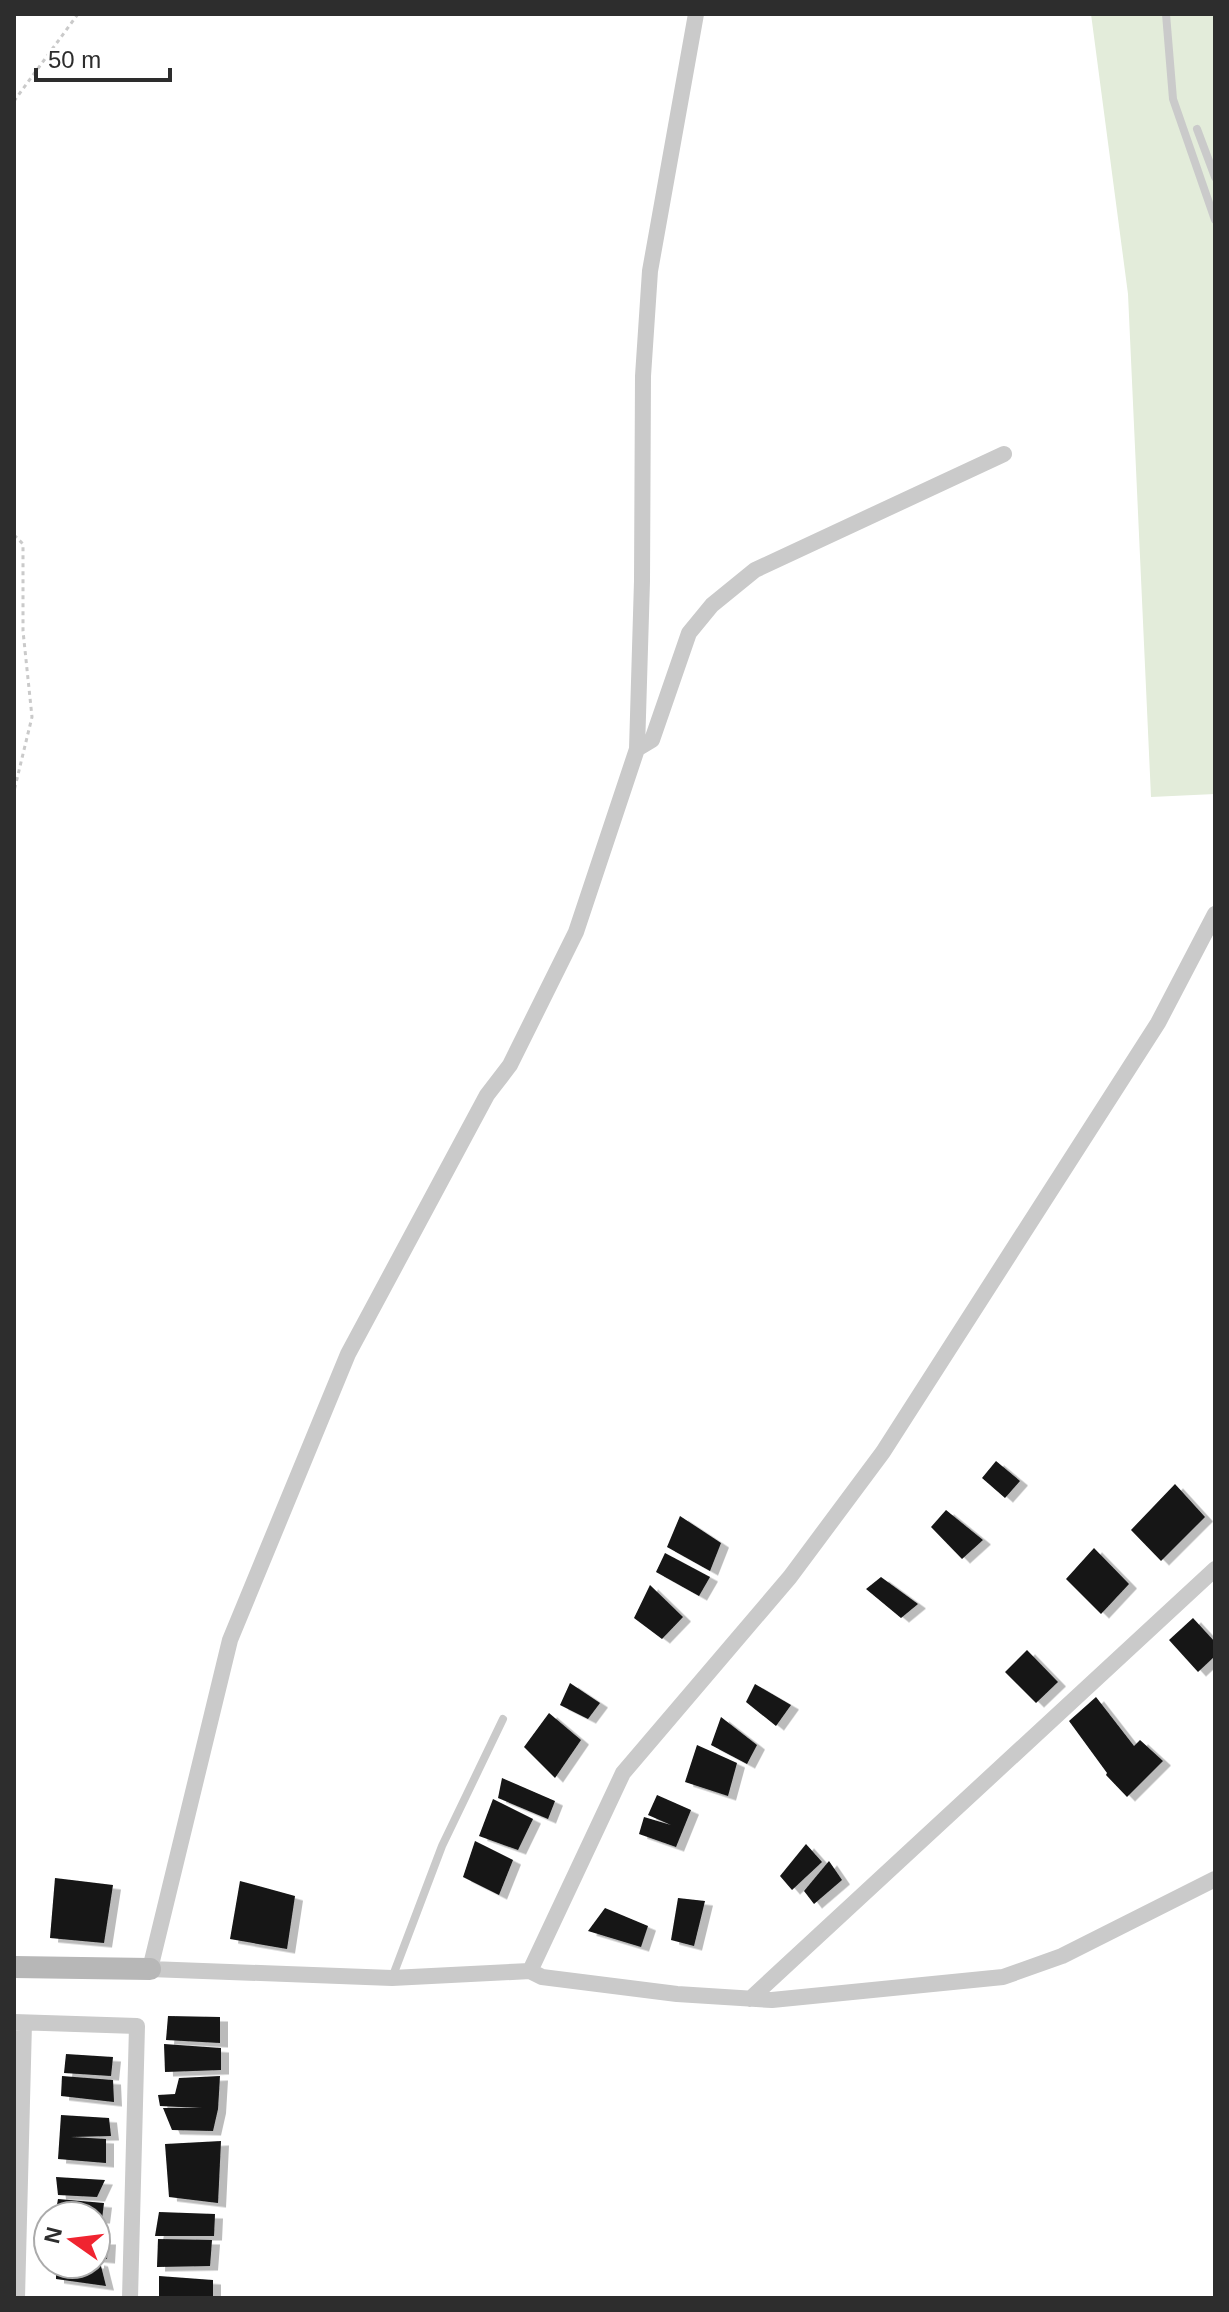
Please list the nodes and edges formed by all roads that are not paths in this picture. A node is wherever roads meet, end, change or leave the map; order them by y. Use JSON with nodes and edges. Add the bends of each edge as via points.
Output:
{"nodes":[{"id":1,"x":696,"y":14,"type":"edge"},
{"id":2,"x":1166,"y":14,"type":"edge"},
{"id":3,"x":1197,"y":129,"type":"dead end"},
{"id":4,"x":1215,"y":177,"type":"edge"},
{"id":5,"x":1215,"y":220,"type":"edge"},
{"id":6,"x":1004,"y":454,"type":"dead end"},
{"id":7,"x":637,"y":749,"type":"junction"},
{"id":8,"x":1215,"y":914,"type":"edge"},
{"id":9,"x":1215,"y":1569,"type":"edge"},
{"id":10,"x":503,"y":1719,"type":"dead end"},
{"id":11,"x":1215,"y":1879,"type":"edge"},
{"id":12,"x":14,"y":1967,"type":"edge"},
{"id":13,"x":150,"y":1969,"type":"junction"},
{"id":14,"x":530,"y":1971,"type":"junction"},
{"id":15,"x":392,"y":1978,"type":"junction"},
{"id":16,"x":750,"y":1999,"type":"junction"},
{"id":17,"x":19,"y":2023,"type":"edge"},
{"id":18,"x":17,"y":2298,"type":"edge"},
{"id":19,"x":130,"y":2298,"type":"edge"}],
"edges":[{"from":1,"to":7,"type":"street","via":[[650,271],[643,376]]},
{"from":2,"to":5,"type":"lane","via":[[1173,99]]},
{"from":3,"to":4,"type":"lane"},
{"from":6,"to":7,"type":"street","via":[[755,570],[712,605],[689,633],[652,740]]},
{"from":7,"to":13,"type":"street","via":[[576,932],[510,1065],[487,1095],[348,1354],[230,1640]]},
{"from":8,"to":14,"type":"street","via":[[1158,1023],[883,1452],[790,1577],[623,1773]]},
{"from":9,"to":16,"type":"street"},
{"from":10,"to":15,"type":"lane","via":[[442,1846]]},
{"from":11,"to":16,"type":"street","via":[[1062,1956],[1003,1977]]},
{"from":12,"to":13,"type":"street"},
{"from":13,"to":15,"type":"street"},
{"from":14,"to":15,"type":"street"},
{"from":14,"to":16,"type":"street","via":[[542,1977]]},
{"from":17,"to":18,"type":"street"},
{"from":17,"to":19,"type":"street","via":[[137,2026]]}]}
